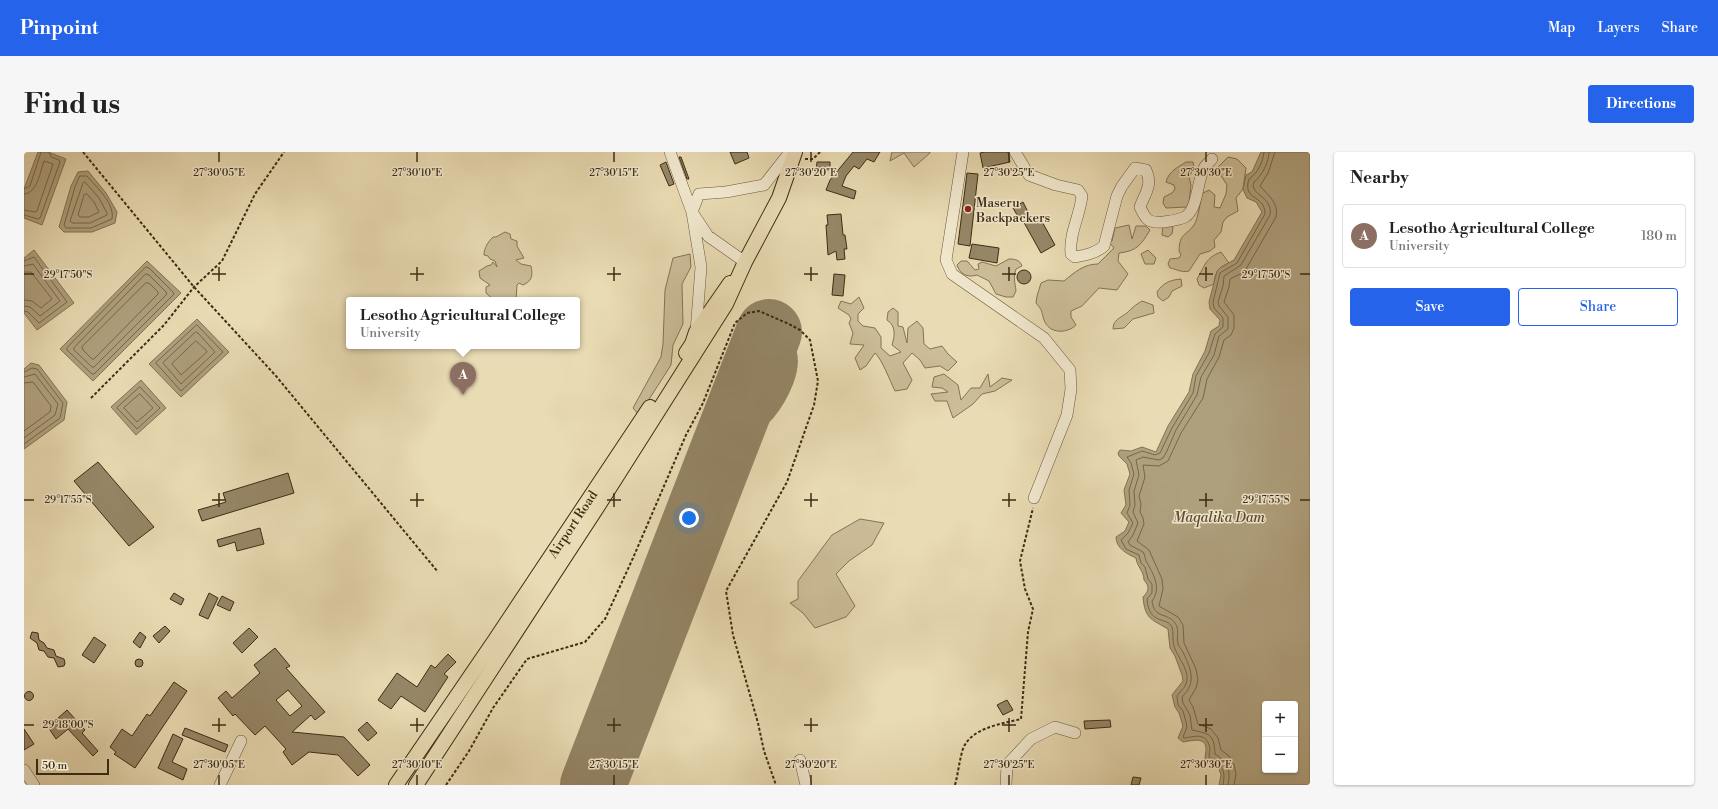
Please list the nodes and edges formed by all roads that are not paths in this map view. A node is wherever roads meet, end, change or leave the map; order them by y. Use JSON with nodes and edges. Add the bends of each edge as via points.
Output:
{"nodes":[{"id":1,"x":670,"y":152,"type":"edge"},
{"id":2,"x":790,"y":152,"type":"edge"},
{"id":3,"x":795,"y":152,"type":"edge"},
{"id":4,"x":964,"y":152,"type":"edge"},
{"id":5,"x":1015,"y":152,"type":"edge"},
{"id":6,"x":1212,"y":159,"type":"dead end"},
{"id":7,"x":692,"y":212,"type":"junction"},
{"id":8,"x":745,"y":262,"type":"junction"},
{"id":9,"x":696,"y":332,"type":"junction"},
{"id":10,"x":1034,"y":498,"type":"road end"},
{"id":11,"x":1075,"y":733,"type":"dead end"},
{"id":12,"x":241,"y":741,"type":"dead end"},
{"id":13,"x":800,"y":760,"type":"dead end"},
{"id":14,"x":24,"y":770,"type":"edge"},
{"id":15,"x":34,"y":785,"type":"edge"},
{"id":16,"x":220,"y":785,"type":"edge"},
{"id":17,"x":396,"y":785,"type":"edge"},
{"id":18,"x":416,"y":785,"type":"edge"},
{"id":19,"x":806,"y":785,"type":"edge"},
{"id":20,"x":1006,"y":785,"type":"edge"}],
"edges":[{"from":1,"to":7,"type":"street"},
{"from":2,"to":7,"type":"street","via":[[764,185],[699,194]]},
{"from":3,"to":8,"type":"main road","name":"Airport Road","via":[[779,198]]},
{"from":4,"to":10,"type":"street","via":[[946,260],[952,274],[1044,338],[1070,370],[1071,389],[1066,415]]},
{"from":5,"to":6,"type":"street","via":[[1029,175],[1078,190],[1082,196],[1070,242],[1071,254],[1075,257],[1098,251],[1104,246],[1117,196],[1135,168],[1146,170],[1150,178],[1149,188],[1140,207],[1146,219],[1154,223],[1172,221],[1185,216],[1194,206],[1200,178],[1205,166]]},
{"from":7,"to":8,"type":"street","via":[[708,236]]},
{"from":7,"to":9,"type":"street","via":[[702,267]]},
{"from":8,"to":9,"type":"main road","name":"Airport Road"},
{"from":8,"to":18,"type":"main road","name":"Airport Road","via":[[722,310],[579,536]]},
{"from":9,"to":17,"type":"main road","name":"Airport Road","via":[[692,344]]},
{"from":11,"to":20,"type":"street","via":[[1055,727],[1031,739],[1007,765]]},
{"from":12,"to":16,"type":"street"},
{"from":13,"to":19,"type":"street"},
{"from":14,"to":15,"type":"street"}]}
